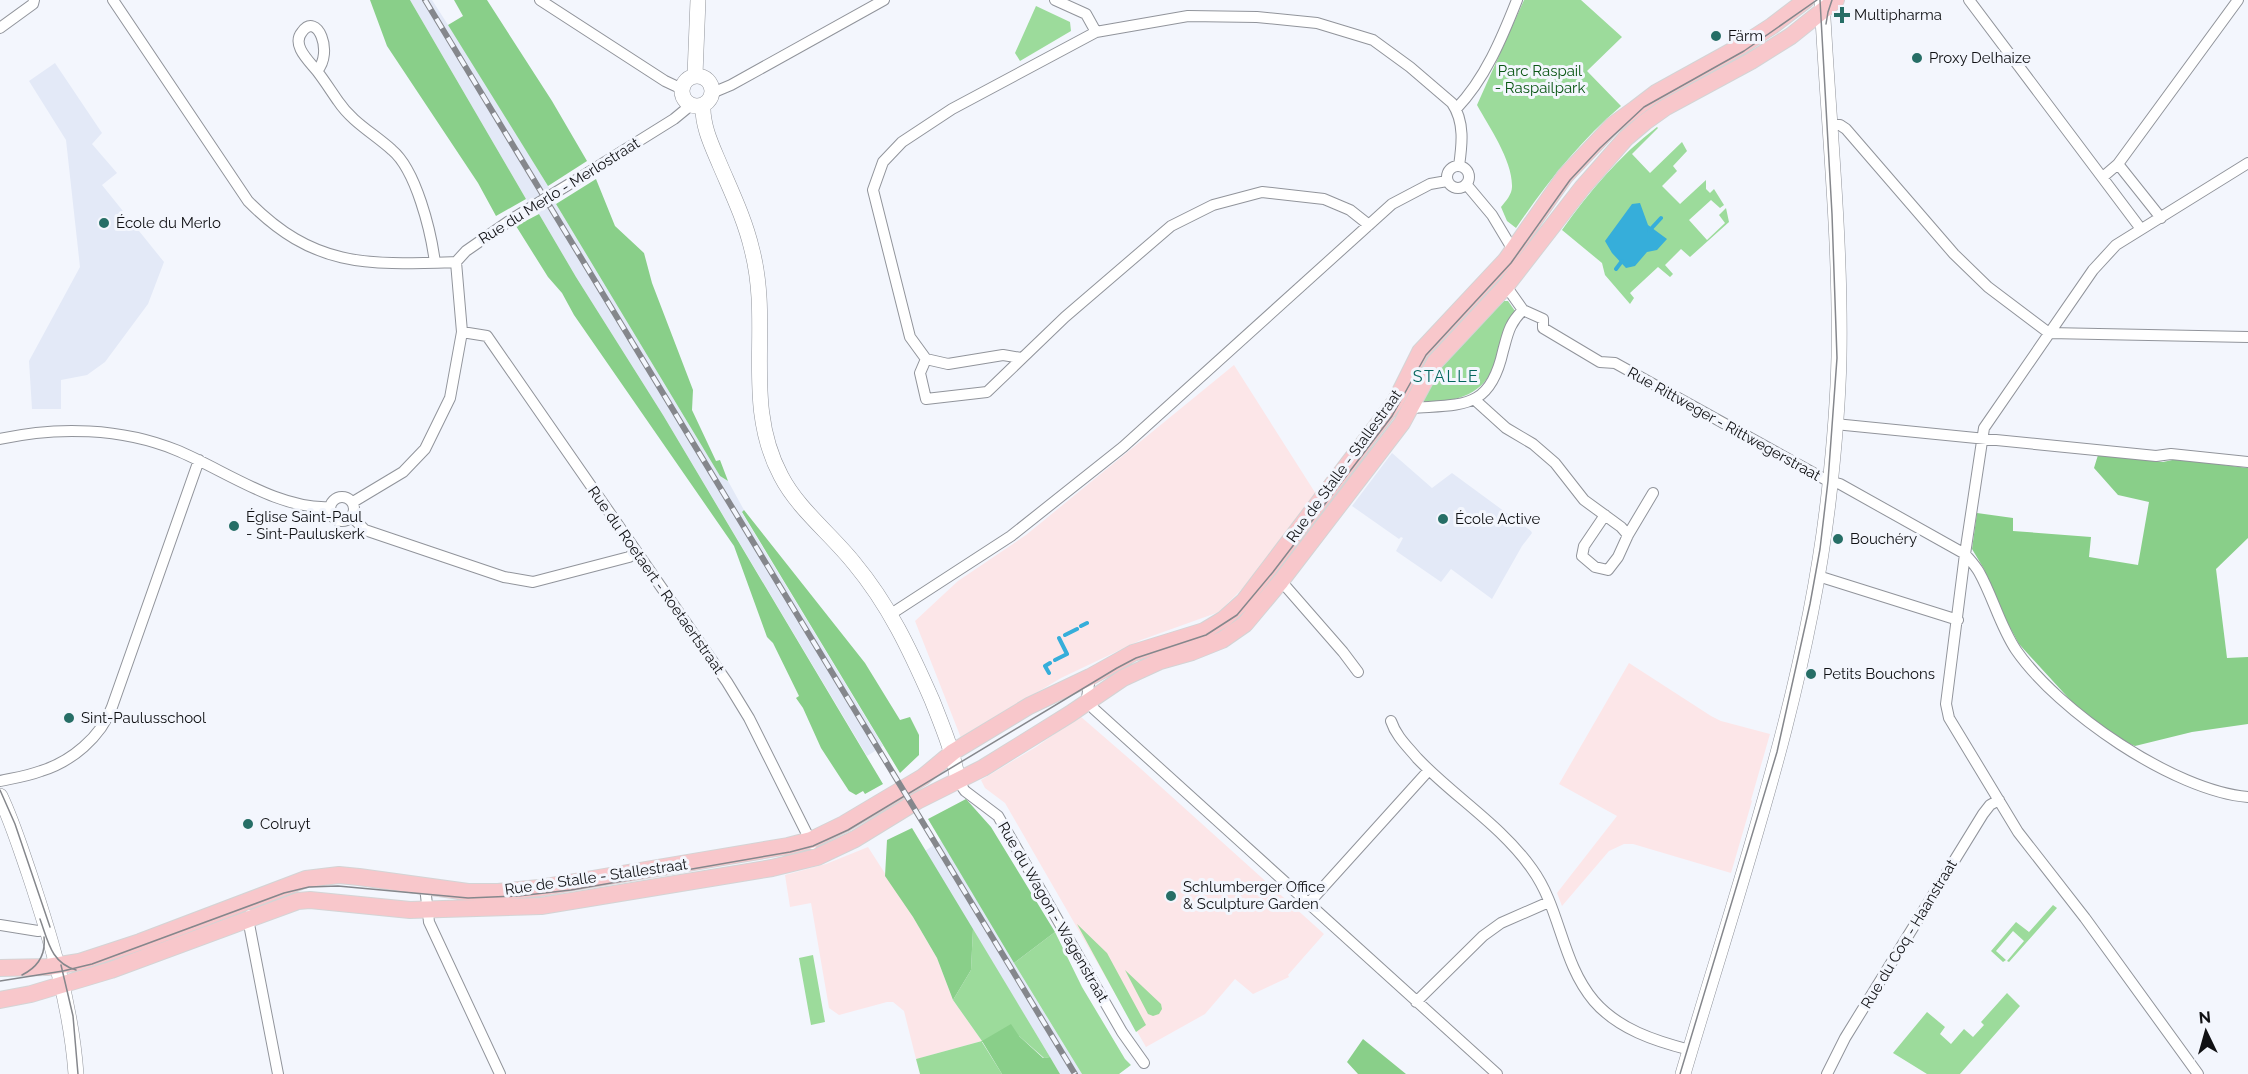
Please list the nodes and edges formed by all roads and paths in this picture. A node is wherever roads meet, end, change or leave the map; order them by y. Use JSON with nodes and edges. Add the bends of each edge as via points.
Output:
{"nodes":[{"id":1,"x":34,"y":0,"type":"edge"},
{"id":2,"x":113,"y":0,"type":"edge"},
{"id":3,"x":540,"y":0,"type":"edge"},
{"id":4,"x":698,"y":0,"type":"edge"},
{"id":5,"x":884,"y":0,"type":"edge"},
{"id":6,"x":1055,"y":0,"type":"edge"},
{"id":7,"x":1517,"y":0,"type":"edge"},
{"id":8,"x":1806,"y":0,"type":"edge"},
{"id":9,"x":1836,"y":0,"type":"edge"},
{"id":10,"x":1969,"y":0,"type":"edge"},
{"id":11,"x":2238,"y":0,"type":"edge"},
{"id":12,"x":1822,"y":5,"type":"edge"},
{"id":13,"x":0,"y":28,"type":"edge"},
{"id":14,"x":1096,"y":32,"type":"junction"},
{"id":15,"x":317,"y":71,"type":"dead end"},
{"id":16,"x":695,"y":75,"type":"junction"},
{"id":17,"x":682,"y":89,"type":"junction"},
{"id":18,"x":702,"y":101,"type":"junction"},
{"id":19,"x":1456,"y":110,"type":"junction"},
{"id":20,"x":1830,"y":124,"type":"junction"},
{"id":21,"x":2248,"y":163,"type":"edge"},
{"id":22,"x":2118,"y":164,"type":"junction"},
{"id":23,"x":1459,"y":166,"type":"junction"},
{"id":24,"x":2103,"y":177,"type":"junction"},
{"id":25,"x":1448,"y":181,"type":"junction"},
{"id":26,"x":1466,"y":184,"type":"junction"},
{"id":27,"x":2161,"y":218,"type":"junction"},
{"id":28,"x":1369,"y":225,"type":"junction"},
{"id":29,"x":2141,"y":229,"type":"junction"},
{"id":30,"x":1513,"y":250,"type":"junction"},
{"id":31,"x":456,"y":262,"type":"junction"},
{"id":32,"x":435,"y":263,"type":"junction"},
{"id":33,"x":1506,"y":286,"type":"junction"},
{"id":34,"x":1523,"y":310,"type":"junction"},
{"id":35,"x":462,"y":332,"type":"junction"},
{"id":36,"x":2049,"y":333,"type":"junction"},
{"id":37,"x":2248,"y":337,"type":"edge"},
{"id":38,"x":1021,"y":358,"type":"junction"},
{"id":39,"x":926,"y":359,"type":"junction"},
{"id":40,"x":1475,"y":400,"type":"junction"},
{"id":41,"x":1412,"y":408,"type":"junction"},
{"id":42,"x":1834,"y":424,"type":"junction"},
{"id":43,"x":0,"y":439,"type":"edge"},
{"id":44,"x":1981,"y":439,"type":"junction"},
{"id":45,"x":199,"y":460,"type":"junction"},
{"id":46,"x":2248,"y":462,"type":"edge"},
{"id":47,"x":1830,"y":482,"type":"junction"},
{"id":48,"x":1653,"y":493,"type":"dead end"},
{"id":49,"x":353,"y":502,"type":"junction"},
{"id":50,"x":330,"y":507,"type":"junction"},
{"id":51,"x":1605,"y":515,"type":"junction"},
{"id":52,"x":352,"y":517,"type":"junction"},
{"id":53,"x":1628,"y":535,"type":"junction"},
{"id":54,"x":636,"y":552,"type":"junction"},
{"id":55,"x":1965,"y":554,"type":"junction"},
{"id":56,"x":1818,"y":576,"type":"junction"},
{"id":57,"x":1281,"y":581,"type":"junction"},
{"id":58,"x":891,"y":614,"type":"junction"},
{"id":59,"x":1958,"y":620,"type":"junction"},
{"id":60,"x":1358,"y":672,"type":"dead end"},
{"id":61,"x":1090,"y":677,"type":"junction"},
{"id":62,"x":1089,"y":701,"type":"junction"},
{"id":63,"x":1391,"y":721,"type":"dead end"},
{"id":64,"x":956,"y":767,"type":"junction"},
{"id":65,"x":1429,"y":770,"type":"junction"},
{"id":66,"x":0,"y":781,"type":"edge"},
{"id":67,"x":0,"y":796,"type":"edge"},
{"id":68,"x":2248,"y":797,"type":"edge"},
{"id":69,"x":1999,"y":800,"type":"junction"},
{"id":70,"x":811,"y":840,"type":"junction"},
{"id":71,"x":817,"y":857,"type":"junction"},
{"id":72,"x":425,"y":887,"type":"junction"},
{"id":73,"x":258,"y":896,"type":"junction"},
{"id":74,"x":1549,"y":902,"type":"junction"},
{"id":75,"x":1308,"y":904,"type":"junction"},
{"id":76,"x":427,"y":909,"type":"junction"},
{"id":77,"x":248,"y":918,"type":"junction"},
{"id":78,"x":0,"y":925,"type":"edge"},
{"id":79,"x":47,"y":930,"type":"junction"},
{"id":80,"x":0,"y":968,"type":"edge"},
{"id":81,"x":60,"y":975,"type":"junction"},
{"id":82,"x":0,"y":1000,"type":"edge"},
{"id":83,"x":1416,"y":1002,"type":"junction"},
{"id":84,"x":1690,"y":1050,"type":"junction"},
{"id":85,"x":1144,"y":1063,"type":"dead end"},
{"id":86,"x":76,"y":1074,"type":"edge"},
{"id":87,"x":278,"y":1074,"type":"edge"},
{"id":88,"x":500,"y":1074,"type":"edge"},
{"id":89,"x":1497,"y":1074,"type":"edge"},
{"id":90,"x":1683,"y":1074,"type":"edge"},
{"id":91,"x":1827,"y":1074,"type":"edge"},
{"id":92,"x":2198,"y":1074,"type":"edge"}],
"edges":[{"from":1,"to":13,"type":"street"},
{"from":2,"to":32,"type":"street","via":[[243,193],[268,221],[292,238],[336,257],[363,262]]},
{"from":3,"to":17,"type":"street"},
{"from":4,"to":16,"type":"street"},
{"from":5,"to":18,"type":"street","name":"Rue du Merlo - Merlostraat"},
{"from":6,"to":14,"type":"street","via":[[1086,14]]},
{"from":7,"to":19,"type":"street","via":[[1488,66]]},
{"from":8,"to":30,"type":"main road","name":"Rue de Stalle - Stallestraat","via":[[1764,31],[1656,93],[1613,125],[1565,177]]},
{"from":9,"to":12,"type":"main road","name":"Rue de Stalle - Stallestraat"},
{"from":10,"to":24,"type":"street"},
{"from":11,"to":22,"type":"street"},
{"from":12,"to":20,"type":"street"},
{"from":12,"to":33,"type":"main road","name":"Rue de Stalle - Stallestraat","via":[[1791,36],[1666,107],[1626,138]]},
{"from":14,"to":19,"type":"street","via":[[1188,16],[1317,23],[1373,40],[1410,67]]},
{"from":14,"to":39,"type":"street","via":[[952,109],[902,142],[883,162],[873,190],[910,337]]},
{"from":15,"to":32,"type":"street","via":[[345,111],[406,165],[432,236]]},
{"from":16,"to":17,"type":"street","via":[[686,80]]},
{"from":16,"to":18,"type":"street","via":[[708,80],[712,88]]},
{"from":17,"to":18,"type":"street","via":[[684,98]]},
{"from":18,"to":31,"type":"street","name":"Rue du Merlo - Merlostraat","bridge":true,"via":[[512,219],[466,250]]},
{"from":18,"to":58,"type":"street","via":[[708,135],[747,228],[758,278],[759,408],[770,453],[793,494],[852,561]]},
{"from":19,"to":23,"type":"street","via":[[1462,140]]},
{"from":20,"to":36,"type":"street","via":[[1846,129],[1954,254],[1988,287]]},
{"from":20,"to":42,"type":"street","via":[[1839,358]]},
{"from":21,"to":27,"type":"street"},
{"from":22,"to":24,"type":"street"},
{"from":22,"to":27,"type":"street"},
{"from":23,"to":25,"type":"street","via":[[1449,171]]},
{"from":23,"to":26,"type":"street","via":[[1468,173]]},
{"from":24,"to":29,"type":"street"},
{"from":25,"to":26,"type":"street","via":[[1456,188]]},
{"from":25,"to":28,"type":"street","via":[[1430,184],[1392,204]]},
{"from":26,"to":30,"type":"street","via":[[1492,215]]},
{"from":27,"to":29,"type":"street"},
{"from":28,"to":38,"type":"street","via":[[1350,210],[1324,199],[1262,192],[1213,205],[1171,226]]},
{"from":28,"to":58,"type":"street","via":[[1085,478],[1011,536]]},
{"from":29,"to":36,"type":"street","via":[[2116,245],[2093,270]]},
{"from":30,"to":61,"type":"main road","name":"Rue de Stalle - Stallestraat","via":[[1420,352],[1395,402],[1244,601],[1204,631],[1133,653]]},
{"from":31,"to":32,"type":"street"},
{"from":31,"to":35,"type":"street"},
{"from":33,"to":34,"type":"street","name":"Rue Rittweger - Rittwegerstraat"},
{"from":33,"to":41,"type":"main road","name":"Rue de Stalle - Stallestraat","via":[[1435,362]]},
{"from":34,"to":40,"type":"street","via":[[1509,326],[1492,383]]},
{"from":34,"to":47,"type":"street","name":"Rue Rittweger - Rittwegerstraat","via":[[1543,319],[1543,328],[1600,362],[1615,363]]},
{"from":35,"to":49,"type":"street","via":[[450,398],[425,449],[403,472]]},
{"from":35,"to":54,"type":"street","name":"Rue du Roetaert - Roetaertstraat","via":[[487,336]]},
{"from":36,"to":37,"type":"street"},
{"from":36,"to":44,"type":"street","via":[[1984,428]]},
{"from":38,"to":39,"type":"street","via":[[1003,355],[948,364]]},
{"from":38,"to":39,"type":"street","via":[[987,392],[926,399],[920,373]]},
{"from":40,"to":41,"type":"street","name":"Rue de Stalle - Stallestraat"},
{"from":40,"to":51,"type":"street","via":[[1548,457],[1584,500]]},
{"from":41,"to":57,"type":"main road","name":"Rue de Stalle - Stallestraat"},
{"from":42,"to":44,"type":"street"},
{"from":42,"to":47,"type":"street"},
{"from":43,"to":45,"type":"street","via":[[80,431],[111,433],[146,440]]},
{"from":44,"to":46,"type":"street"},
{"from":44,"to":55,"type":"street"},
{"from":45,"to":50,"type":"street","via":[[285,500]]},
{"from":45,"to":66,"type":"street","via":[[103,726],[72,756],[43,771]]},
{"from":47,"to":55,"type":"street","name":"Rue Rittweger - Rittwegerstraat"},
{"from":47,"to":56,"type":"street"},
{"from":48,"to":53,"type":"street"},
{"from":49,"to":50,"type":"street","via":[[341,496]]},
{"from":49,"to":52,"type":"street"},
{"from":50,"to":52,"type":"street","via":[[336,519],[346,521]]},
{"from":51,"to":53,"type":"street"},
{"from":51,"to":53,"type":"street","via":[[1581,556],[1595,567],[1608,570]]},
{"from":52,"to":54,"type":"street","via":[[365,530],[504,577],[532,582]]},
{"from":54,"to":70,"type":"street","name":"Rue du Roetaert - Roetaertstraat","via":[[738,700]]},
{"from":55,"to":59,"type":"street"},
{"from":55,"to":68,"type":"street","via":[[1978,572],[2016,650],[2085,720],[2137,756],[2194,783]]},
{"from":56,"to":59,"type":"street"},
{"from":56,"to":84,"type":"street","via":[[1779,752]]},
{"from":57,"to":60,"type":"street"},
{"from":57,"to":62,"type":"main road","name":"Rue de Stalle - Stallestraat","via":[[1235,632],[1211,646],[1142,668]]},
{"from":58,"to":64,"type":"street","via":[[923,679]]},
{"from":59,"to":69,"type":"street","via":[[1946,704],[1949,718]]},
{"from":61,"to":62,"type":"street"},
{"from":61,"to":64,"type":"main road","name":"Rue de Stalle - Stallestraat","via":[[1029,706]]},
{"from":62,"to":64,"type":"main road","name":"Rue de Stalle - Stallestraat"},
{"from":62,"to":75,"type":"street"},
{"from":63,"to":65,"type":"street","via":[[1395,733]]},
{"from":64,"to":70,"type":"main road","name":"Rue de Stalle - Stallestraat","via":[[923,777]]},
{"from":64,"to":71,"type":"main road","name":"Rue de Stalle - Stallestraat","via":[[918,801]]},
{"from":64,"to":85,"type":"street","name":"Rue du Wagon - Wagenstraat","via":[[965,791],[998,816],[1122,1032]]},
{"from":65,"to":74,"type":"street","via":[[1519,852]]},
{"from":65,"to":75,"type":"street"},
{"from":67,"to":79,"type":"street"},
{"from":69,"to":91,"type":"street","name":"Rue du Coq - Haanstraat","via":[[1983,814],[1845,1038]]},
{"from":69,"to":92,"type":"street","via":[[2018,832]]},
{"from":70,"to":71,"type":"street","name":"Rue du Roetaert - Roetaertstraat"},
{"from":70,"to":72,"type":"main road","name":"Rue de Stalle - Stallestraat","via":[[539,888],[468,892]]},
{"from":71,"to":76,"type":"main road","name":"Rue de Stalle - Stallestraat","via":[[541,906]]},
{"from":72,"to":73,"type":"main road","name":"Rue de Stalle - Stallestraat","via":[[339,875],[306,879]]},
{"from":72,"to":76,"type":"street"},
{"from":73,"to":77,"type":"street"},
{"from":73,"to":81,"type":"main road","name":"Rue de Stalle - Stallestraat","via":[[79,962]]},
{"from":74,"to":83,"type":"street","via":[[1501,923],[1483,936]]},
{"from":74,"to":84,"type":"street","via":[[1570,963],[1594,1001],[1625,1027]]},
{"from":75,"to":83,"type":"street"},
{"from":76,"to":77,"type":"main road","name":"Rue de Stalle - Stallestraat","via":[[310,900]]},
{"from":76,"to":88,"type":"street","via":[[429,922]]},
{"from":77,"to":81,"type":"main road","name":"Rue de Stalle - Stallestraat","via":[[111,970]]},
{"from":77,"to":87,"type":"street"},
{"from":78,"to":79,"type":"street"},
{"from":79,"to":81,"type":"street"},
{"from":80,"to":81,"type":"main road","name":"Rue de Stalle - Stallestraat"},
{"from":81,"to":82,"type":"main road","name":"Rue de Stalle - Stallestraat","via":[[31,994]]},
{"from":81,"to":86,"type":"street","via":[[70,1017]]},
{"from":83,"to":89,"type":"street"},
{"from":84,"to":90,"type":"street"}]}
